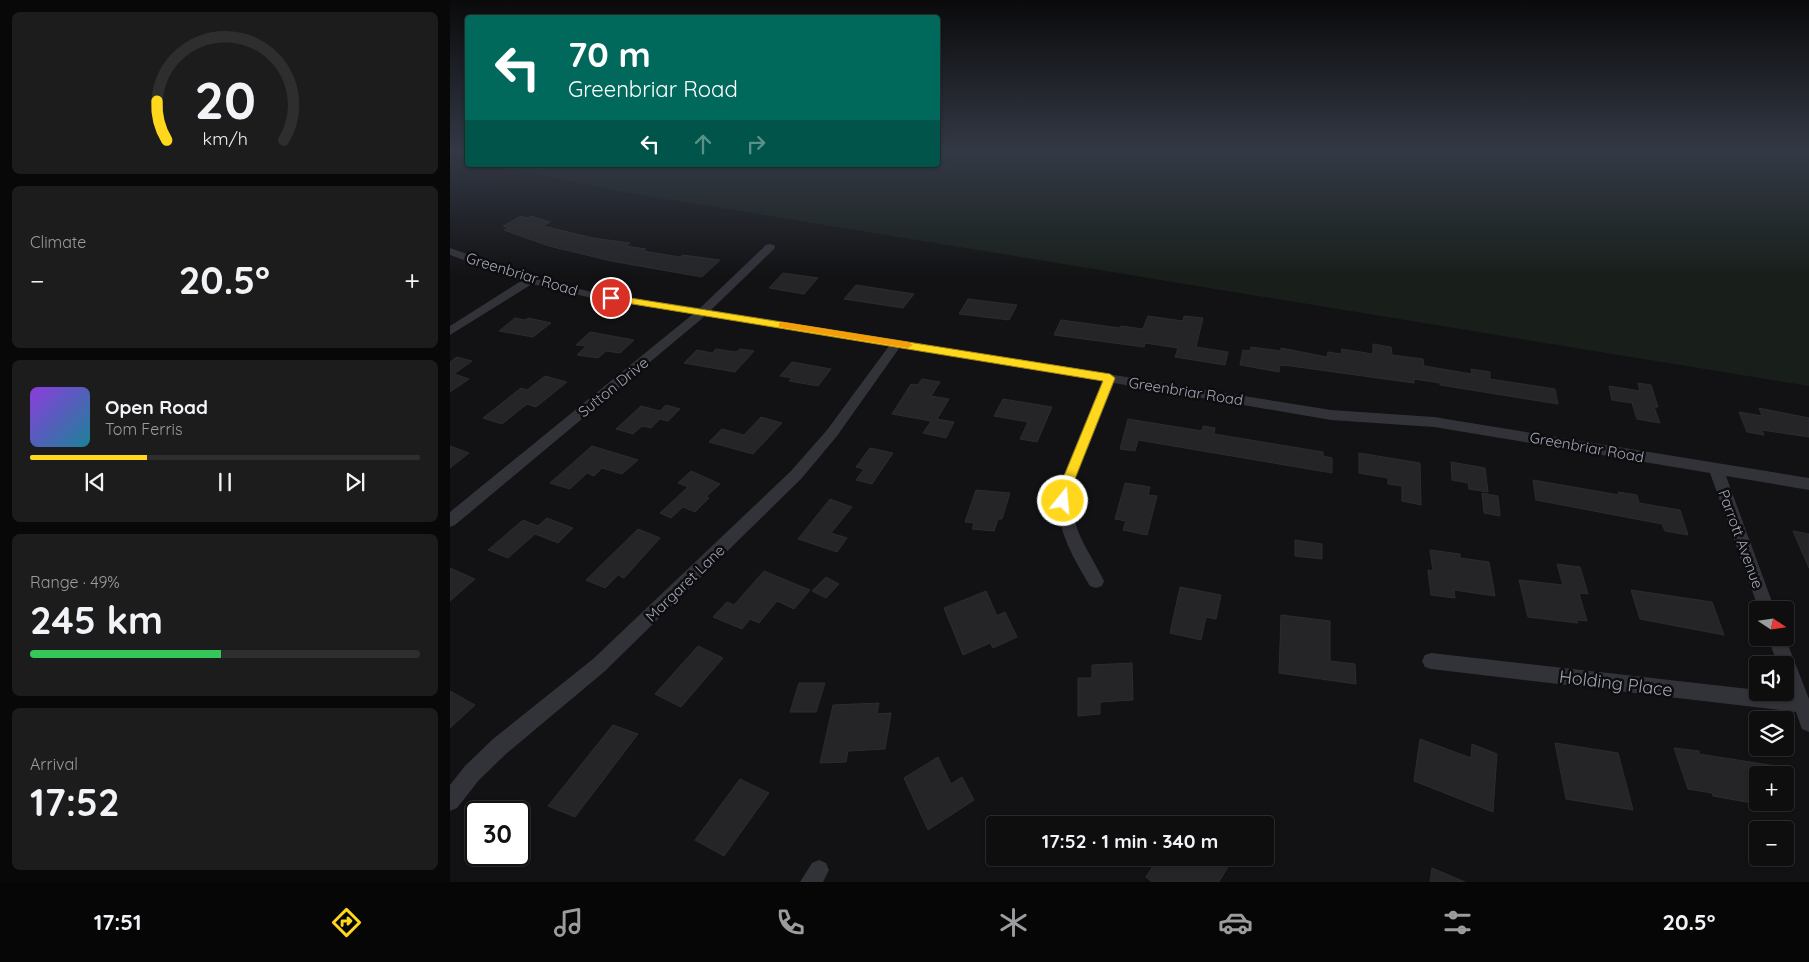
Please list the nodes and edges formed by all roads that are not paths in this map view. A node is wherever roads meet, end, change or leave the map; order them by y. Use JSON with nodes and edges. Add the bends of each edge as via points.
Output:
{"nodes":[{"id":1,"x":770,"y":247,"type":"dead end"},
{"id":2,"x":450,"y":251,"type":"edge"},
{"id":3,"x":530,"y":280,"type":"junction"},
{"id":4,"x":702,"y":312,"type":"junction"},
{"id":5,"x":450,"y":330,"type":"edge"},
{"id":6,"x":898,"y":343,"type":"junction"},
{"id":7,"x":1110,"y":378,"type":"junction"},
{"id":8,"x":1716,"y":469,"type":"junction"},
{"id":9,"x":1809,"y":484,"type":"edge"},
{"id":10,"x":450,"y":520,"type":"edge"},
{"id":11,"x":1096,"y":581,"type":"dead end"},
{"id":12,"x":1764,"y":601,"type":"edge"},
{"id":13,"x":1779,"y":646,"type":"edge"},
{"id":14,"x":1431,"y":662,"type":"dead end"},
{"id":15,"x":1802,"y":704,"type":"junction"},
{"id":16,"x":1809,"y":723,"type":"edge"},
{"id":17,"x":450,"y":801,"type":"edge"}],
"edges":[{"from":1,"to":4,"type":"street","name":"Sutton Drive"},
{"from":2,"to":3,"type":"street","name":"Greenbriar Road"},
{"from":3,"to":4,"type":"street","name":"Greenbriar Road","via":[[592,295]]},
{"from":3,"to":5,"type":"street"},
{"from":4,"to":6,"type":"street","name":"Greenbriar Road"},
{"from":4,"to":10,"type":"street","name":"Sutton Drive"},
{"from":6,"to":7,"type":"street","name":"Greenbriar Road"},
{"from":6,"to":17,"type":"street","name":"Margaret Lane","via":[[832,433],[796,475],[599,665],[500,746],[472,773]]},
{"from":7,"to":8,"type":"street","name":"Greenbriar Road","via":[[1331,415],[1434,422]]},
{"from":7,"to":11,"type":"street","via":[[1066,486],[1063,501],[1070,536]]},
{"from":8,"to":9,"type":"street","name":"Greenbriar Road"},
{"from":8,"to":12,"type":"street","name":"Parrott Avenue"},
{"from":13,"to":15,"type":"street"},
{"from":14,"to":15,"type":"street","name":"Holding Place"},
{"from":15,"to":16,"type":"street"}]}
